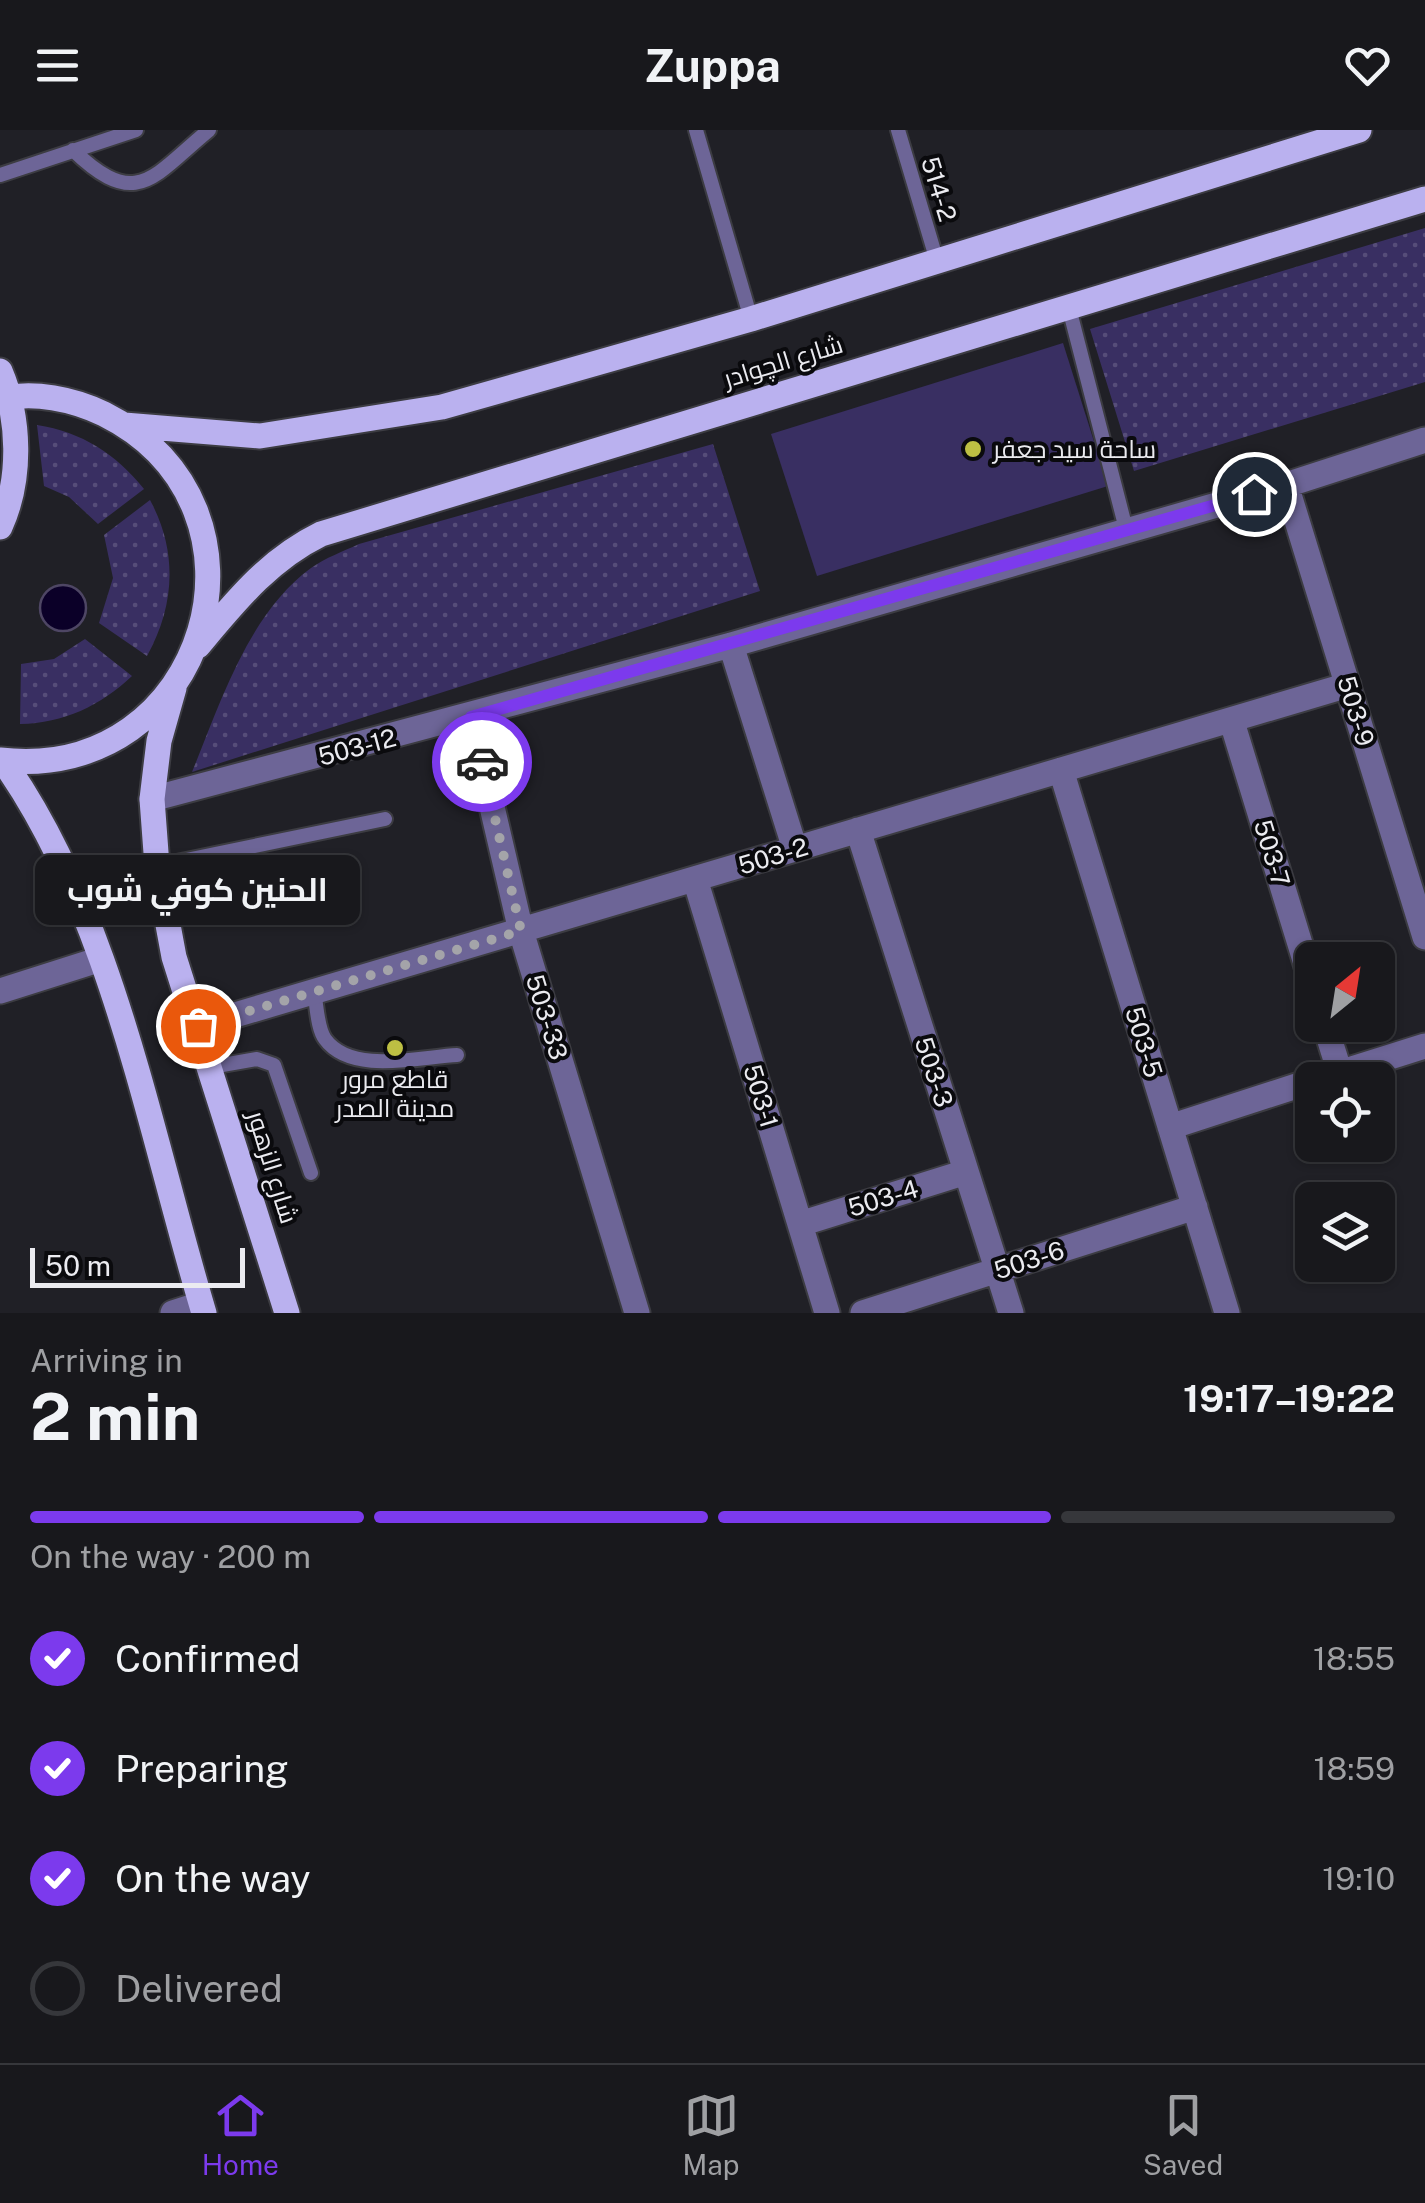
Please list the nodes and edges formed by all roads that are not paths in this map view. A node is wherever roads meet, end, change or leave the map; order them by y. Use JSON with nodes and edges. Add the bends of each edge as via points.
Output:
{"nodes":[{"id":1,"x":136,"y":130,"type":"edge"},
{"id":2,"x":209,"y":130,"type":"edge"},
{"id":3,"x":696,"y":130,"type":"edge"},
{"id":4,"x":898,"y":130,"type":"edge"},
{"id":5,"x":1359,"y":130,"type":"edge"},
{"id":6,"x":73,"y":150,"type":"junction"},
{"id":7,"x":0,"y":175,"type":"edge"},
{"id":8,"x":1425,"y":199,"type":"edge"},
{"id":9,"x":937,"y":261,"type":"junction"},
{"id":10,"x":1069,"y":308,"type":"junction"},
{"id":11,"x":751,"y":319,"type":"junction"},
{"id":12,"x":0,"y":371,"type":"edge"},
{"id":13,"x":6,"y":398,"type":"edge"},
{"id":14,"x":124,"y":425,"type":"junction"},
{"id":15,"x":1425,"y":440,"type":"edge"},
{"id":16,"x":1286,"y":485,"type":"junction"},
{"id":17,"x":0,"y":526,"type":"edge"},
{"id":18,"x":1126,"y":530,"type":"junction"},
{"id":19,"x":731,"y":644,"type":"junction"},
{"id":20,"x":198,"y":646,"type":"junction"},
{"id":21,"x":1348,"y":685,"type":"junction"},
{"id":22,"x":174,"y":688,"type":"junction"},
{"id":23,"x":471,"y":717,"type":"junction"},
{"id":24,"x":1232,"y":722,"type":"junction"},
{"id":25,"x":1,"y":760,"type":"edge"},
{"id":26,"x":1061,"y":770,"type":"junction"},
{"id":27,"x":152,"y":799,"type":"junction"},
{"id":28,"x":385,"y":819,"type":"dead end"},
{"id":29,"x":858,"y":830,"type":"junction"},
{"id":30,"x":795,"y":849,"type":"junction"},
{"id":31,"x":157,"y":866,"type":"junction"},
{"id":32,"x":695,"y":879,"type":"junction"},
{"id":33,"x":1418,"y":888,"type":"edge"},
{"id":34,"x":521,"y":931,"type":"junction"},
{"id":35,"x":1425,"y":937,"type":"edge"},
{"id":36,"x":1299,"y":942,"type":"edge"},
{"id":37,"x":102,"y":959,"type":"junction"},
{"id":38,"x":0,"y":991,"type":"edge"},
{"id":39,"x":314,"y":992,"type":"junction"},
{"id":40,"x":198,"y":1026,"type":"junction"},
{"id":41,"x":1425,"y":1046,"type":"edge"},
{"id":42,"x":457,"y":1056,"type":"dead end"},
{"id":43,"x":1374,"y":1062,"type":"edge"},
{"id":44,"x":211,"y":1067,"type":"junction"},
{"id":45,"x":1295,"y":1087,"type":"edge"},
{"id":46,"x":1170,"y":1126,"type":"junction"},
{"id":47,"x":311,"y":1172,"type":"dead end"},
{"id":48,"x":966,"y":1172,"type":"junction"},
{"id":49,"x":1194,"y":1208,"type":"junction"},
{"id":50,"x":800,"y":1224,"type":"junction"},
{"id":51,"x":998,"y":1270,"type":"junction"},
{"id":52,"x":202,"y":1308,"type":"edge"},
{"id":53,"x":173,"y":1313,"type":"edge"},
{"id":54,"x":287,"y":1313,"type":"edge"},
{"id":55,"x":637,"y":1313,"type":"edge"},
{"id":56,"x":827,"y":1313,"type":"edge"},
{"id":57,"x":863,"y":1313,"type":"edge"},
{"id":58,"x":1011,"y":1313,"type":"edge"},
{"id":59,"x":1227,"y":1313,"type":"edge"}],
"edges":[{"from":1,"to":6,"type":"lane"},
{"from":2,"to":6,"type":"lane","via":[[146,181],[128,186],[107,181]]},
{"from":3,"to":11,"type":"lane"},
{"from":4,"to":9,"type":"lane","name":"514-2"},
{"from":5,"to":9,"type":"main road","name":"شارع الچوادر"},
{"from":6,"to":7,"type":"lane"},
{"from":8,"to":10,"type":"main road","name":"شارع الچوادر"},
{"from":9,"to":11,"type":"main road","name":"شارع الچوادر"},
{"from":10,"to":18,"type":"lane"},
{"from":10,"to":20,"type":"main road","name":"شارع الچوادر","via":[[320,534],[258,576]]},
{"from":11,"to":14,"type":"main road","name":"شارع الچوادر","via":[[442,407],[299,432],[228,436]]},
{"from":12,"to":13,"type":"main road"},
{"from":13,"to":14,"type":"main road","via":[[51,398]]},
{"from":13,"to":17,"type":"main road","via":[[16,438],[14,479]]},
{"from":14,"to":20,"type":"main road","via":[[171,467],[201,522],[210,584]]},
{"from":15,"to":16,"type":"street","name":"503-12"},
{"from":16,"to":18,"type":"street","name":"503-12"},
{"from":16,"to":21,"type":"street","name":"503-9"},
{"from":18,"to":19,"type":"street","name":"503-12"},
{"from":19,"to":23,"type":"street","name":"503-12"},
{"from":19,"to":30,"type":"street"},
{"from":20,"to":22,"type":"main road"},
{"from":21,"to":24,"type":"street","name":"503-2"},
{"from":21,"to":33,"type":"street","name":"503-9"},
{"from":22,"to":25,"type":"main road","via":[[140,723],[98,748],[52,761]]},
{"from":22,"to":27,"type":"main road","name":"شارع الزهور"},
{"from":23,"to":27,"type":"street","name":"503-12"},
{"from":23,"to":34,"type":"street","name":"503-33"},
{"from":24,"to":26,"type":"street","name":"503-2"},
{"from":24,"to":36,"type":"street","name":"503-7"},
{"from":25,"to":37,"type":"main road","via":[[36,806]]},
{"from":26,"to":29,"type":"street","name":"503-2"},
{"from":26,"to":46,"type":"street","name":"503-5"},
{"from":27,"to":31,"type":"main road","name":"شارع الزهور"},
{"from":28,"to":31,"type":"lane"},
{"from":29,"to":30,"type":"street","name":"503-2"},
{"from":29,"to":48,"type":"street","name":"503-3"},
{"from":30,"to":32,"type":"street","name":"503-2"},
{"from":31,"to":40,"type":"main road","name":"شارع الزهور","via":[[174,956]]},
{"from":32,"to":34,"type":"street","name":"503-2"},
{"from":32,"to":50,"type":"street","name":"503-1"},
{"from":33,"to":35,"type":"street","name":"503-9"},
{"from":34,"to":39,"type":"street","name":"503-2"},
{"from":34,"to":55,"type":"street","name":"503-33"},
{"from":37,"to":38,"type":"street"},
{"from":37,"to":52,"type":"main road"},
{"from":39,"to":40,"type":"street","name":"503-2"},
{"from":39,"to":42,"type":"lane","via":[[323,1037],[338,1050],[362,1060]]},
{"from":40,"to":44,"type":"main road","name":"شارع الزهور"},
{"from":41,"to":43,"type":"street"},
{"from":44,"to":47,"type":"lane","via":[[257,1059],[274,1065]]},
{"from":44,"to":54,"type":"main road","name":"شارع الزهور"},
{"from":45,"to":46,"type":"street"},
{"from":46,"to":49,"type":"street","name":"503-5"},
{"from":48,"to":50,"type":"street","name":"503-4"},
{"from":48,"to":51,"type":"street","name":"503-3"},
{"from":49,"to":51,"type":"street","name":"503-6"},
{"from":49,"to":59,"type":"street","name":"503-5"},
{"from":50,"to":56,"type":"street","name":"503-1"},
{"from":51,"to":57,"type":"street","name":"503-6"},
{"from":51,"to":58,"type":"street","name":"503-3"},
{"from":52,"to":53,"type":"street"}]}
